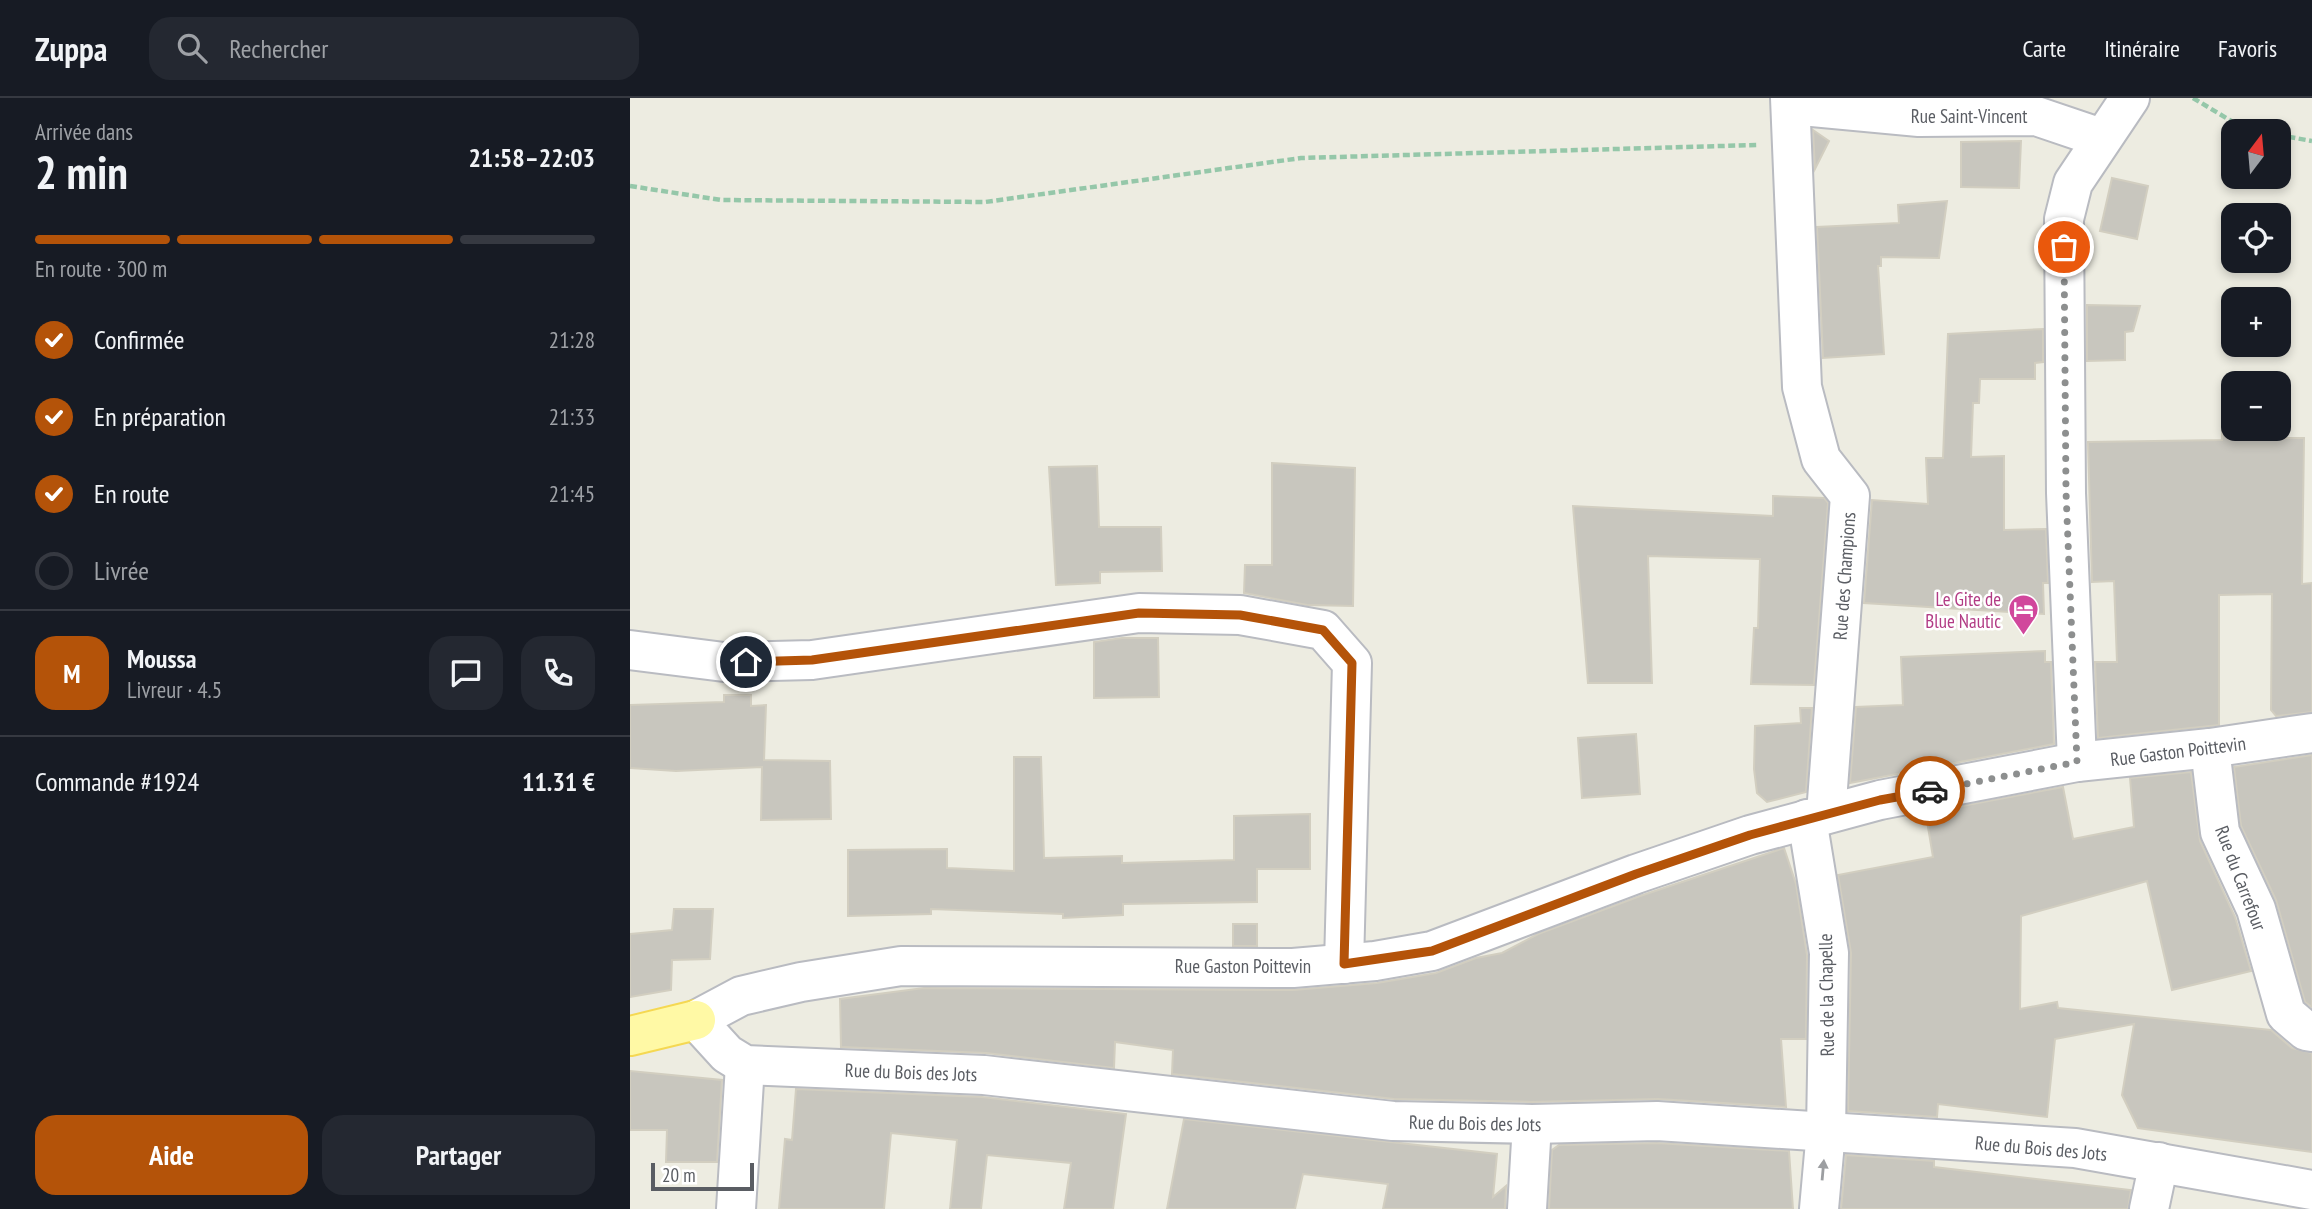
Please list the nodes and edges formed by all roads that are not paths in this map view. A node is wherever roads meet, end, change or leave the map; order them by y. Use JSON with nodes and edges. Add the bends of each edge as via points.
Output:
{"nodes":[{"id":1,"x":2130,"y":98,"type":"edge"},
{"id":2,"x":1791,"y":102,"type":"edge"},
{"id":3,"x":2101,"y":138,"type":"junction"},
{"id":4,"x":630,"y":650,"type":"edge"},
{"id":5,"x":2312,"y":733,"type":"edge"},
{"id":6,"x":2210,"y":748,"type":"junction"},
{"id":7,"x":2077,"y":762,"type":"junction"},
{"id":8,"x":1816,"y":817,"type":"junction"},
{"id":9,"x":1344,"y":964,"type":"junction"},
{"id":10,"x":696,"y":1020,"type":"junction"},
{"id":11,"x":2312,"y":1032,"type":"edge"},
{"id":12,"x":630,"y":1036,"type":"edge"},
{"id":13,"x":745,"y":1065,"type":"junction"},
{"id":14,"x":1532,"y":1124,"type":"junction"},
{"id":15,"x":1826,"y":1131,"type":"junction"},
{"id":16,"x":2159,"y":1162,"type":"junction"},
{"id":17,"x":2312,"y":1190,"type":"edge"},
{"id":18,"x":736,"y":1209,"type":"edge"},
{"id":19,"x":1527,"y":1209,"type":"edge"},
{"id":20,"x":1819,"y":1209,"type":"edge"},
{"id":21,"x":2149,"y":1209,"type":"edge"}],
"edges":[{"from":1,"to":3,"type":"street"},
{"from":2,"to":3,"type":"street","name":"Rue Saint-Vincent","via":[[1919,117],[2036,116]]},
{"from":2,"to":8,"type":"street","name":"Rue des Champions","via":[[1802,387],[1821,459],[1850,496]]},
{"from":3,"to":7,"type":"street","via":[[2073,183],[2064,219],[2066,492]]},
{"from":4,"to":9,"type":"street","via":[[724,662],[812,660],[1139,613],[1240,615],[1323,630],[1352,663]]},
{"from":5,"to":6,"type":"street","name":"Rue Gaston Poittevin"},
{"from":6,"to":7,"type":"street","name":"Rue Gaston Poittevin"},
{"from":6,"to":11,"type":"street","name":"Rue du Carrefour","via":[[2220,832],[2256,909],[2286,1014]]},
{"from":7,"to":8,"type":"street","name":"Rue Gaston Poittevin"},
{"from":8,"to":9,"type":"street","name":"Rue Gaston Poittevin","via":[[1636,874],[1432,951]]},
{"from":8,"to":15,"type":"street","name":"Rue de la Chapelle","via":[[1829,953]]},
{"from":9,"to":10,"type":"street","name":"Rue Gaston Poittevin","via":[[1293,968],[901,966],[741,996]]},
{"from":10,"to":12,"type":"main road"},
{"from":10,"to":13,"type":"street","via":[[727,1054]]},
{"from":13,"to":14,"type":"street","name":"Rue du Bois des Jots","via":[[984,1075],[1393,1121]]},
{"from":13,"to":18,"type":"street"},
{"from":14,"to":15,"type":"street","name":"Rue du Bois des Jots","via":[[1657,1121]]},
{"from":14,"to":19,"type":"street"},
{"from":15,"to":16,"type":"street","name":"Rue du Bois des Jots","via":[[2075,1149]]},
{"from":20,"to":15,"type":"street","name":"Rue de la Chapelle","one_way":true},
{"from":16,"to":17,"type":"street","name":"Rue du Bois des Jots"},
{"from":16,"to":21,"type":"street"}]}
